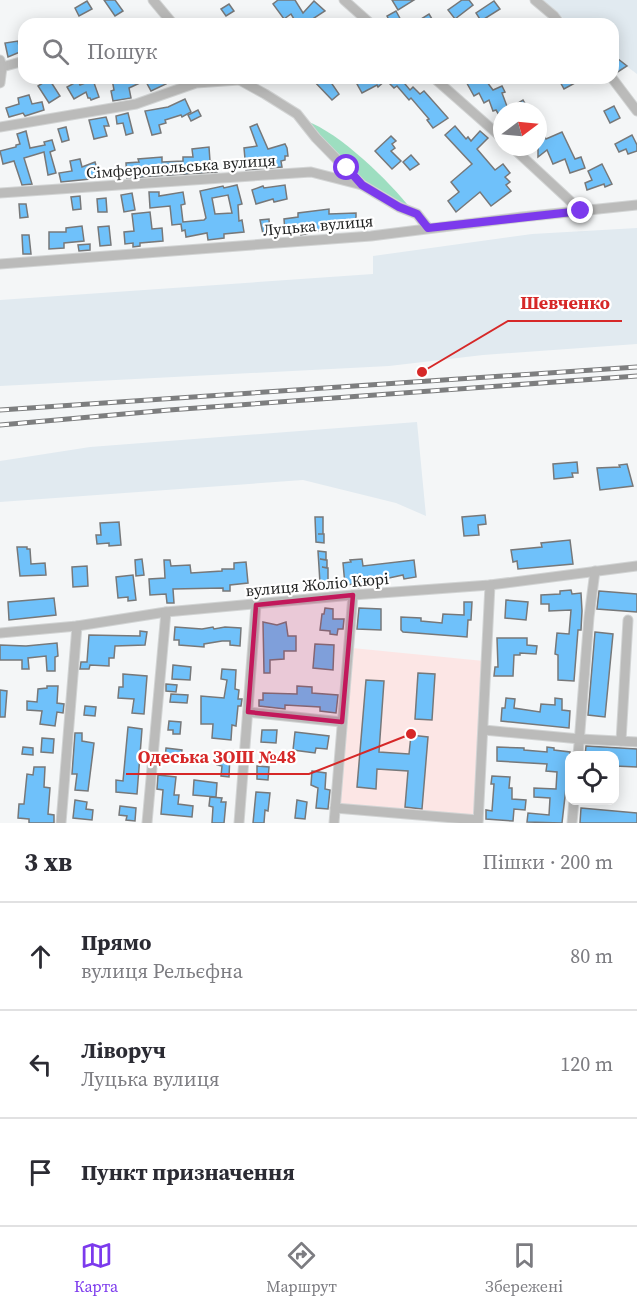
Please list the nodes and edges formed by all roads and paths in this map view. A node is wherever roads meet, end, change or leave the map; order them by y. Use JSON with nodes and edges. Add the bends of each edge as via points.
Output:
{"nodes":[{"id":1,"x":153,"y":0,"type":"edge"},
{"id":2,"x":344,"y":0,"type":"edge"},
{"id":3,"x":535,"y":0,"type":"edge"},
{"id":4,"x":168,"y":18,"type":"edge"},
{"id":5,"x":364,"y":18,"type":"edge"},
{"id":6,"x":556,"y":18,"type":"edge"},
{"id":7,"x":18,"y":62,"type":"edge"},
{"id":8,"x":1,"y":63,"type":"edge"},
{"id":9,"x":0,"y":83,"type":"edge"},
{"id":10,"x":191,"y":84,"type":"edge"},
{"id":11,"x":247,"y":84,"type":"edge"},
{"id":12,"x":441,"y":84,"type":"edge"},
{"id":13,"x":617,"y":84,"type":"edge"},
{"id":14,"x":637,"y":111,"type":"edge"},
{"id":15,"x":0,"y":127,"type":"edge"},
{"id":16,"x":493,"y":130,"type":"edge"},
{"id":17,"x":522,"y":156,"type":"edge"},
{"id":18,"x":362,"y":185,"type":"junction"},
{"id":19,"x":0,"y":194,"type":"edge"},
{"id":20,"x":637,"y":205,"type":"edge"},
{"id":21,"x":581,"y":211,"type":"junction"},
{"id":22,"x":428,"y":228,"type":"junction"},
{"id":23,"x":0,"y":264,"type":"edge"},
{"id":24,"x":637,"y":566,"type":"edge"},
{"id":25,"x":595,"y":571,"type":"junction"},
{"id":26,"x":490,"y":585,"type":"junction"},
{"id":27,"x":353,"y":595,"type":"junction"},
{"id":28,"x":256,"y":605,"type":"junction"},
{"id":29,"x":166,"y":612,"type":"junction"},
{"id":30,"x":628,"y":620,"type":"dead end"},
{"id":31,"x":77,"y":626,"type":"junction"},
{"id":32,"x":0,"y":633,"type":"edge"},
{"id":33,"x":248,"y":712,"type":"junction"},
{"id":34,"x":342,"y":722,"type":"junction"},
{"id":35,"x":484,"y":730,"type":"junction"},
{"id":36,"x":580,"y":739,"type":"junction"},
{"id":37,"x":621,"y":741,"type":"junction"},
{"id":38,"x":637,"y":742,"type":"edge"},
{"id":39,"x":579,"y":751,"type":"edge"},
{"id":40,"x":574,"y":805,"type":"edge"},
{"id":41,"x":335,"y":808,"type":"junction"},
{"id":42,"x":478,"y":822,"type":"edge"},
{"id":43,"x":61,"y":823,"type":"edge"},
{"id":44,"x":147,"y":823,"type":"edge"},
{"id":45,"x":239,"y":823,"type":"edge"},
{"id":46,"x":334,"y":823,"type":"edge"},
{"id":47,"x":572,"y":823,"type":"edge"}],
"edges":[{"from":1,"to":4,"type":"street"},
{"from":2,"to":5,"type":"street"},
{"from":3,"to":6,"type":"street"},
{"from":7,"to":8,"type":"street"},
{"from":8,"to":9,"type":"street"},
{"from":10,"to":15,"type":"street","via":[[136,104]]},
{"from":11,"to":18,"type":"street","via":[[297,114]]},
{"from":12,"to":16,"type":"street"},
{"from":13,"to":14,"type":"street"},
{"from":17,"to":21,"type":"street"},
{"from":18,"to":19,"type":"street","name":"Сімферопольська вулиця","via":[[311,172]]},
{"from":18,"to":22,"type":"street","via":[[417,214]]},
{"from":20,"to":21,"type":"street","name":"Луцька вулиця"},
{"from":21,"to":22,"type":"street","name":"Луцька вулиця"},
{"from":22,"to":23,"type":"street","name":"Луцька вулиця","via":[[371,236]]},
{"from":24,"to":25,"type":"street","name":"вулиця Жоліо Кюрі"},
{"from":25,"to":26,"type":"street","name":"вулиця Жоліо Кюрі"},
{"from":25,"to":36,"type":"street"},
{"from":26,"to":27,"type":"street","name":"вулиця Жоліо Кюрі"},
{"from":26,"to":35,"type":"street"},
{"from":27,"to":28,"type":"street","name":"вулиця Жоліо Кюрі"},
{"from":27,"to":34,"type":"street"},
{"from":28,"to":29,"type":"street","name":"вулиця Жоліо Кюрі"},
{"from":28,"to":33,"type":"street"},
{"from":29,"to":31,"type":"street","name":"вулиця Жоліо Кюрі"},
{"from":29,"to":44,"type":"street"},
{"from":30,"to":37,"type":"street"},
{"from":31,"to":32,"type":"street","name":"вулиця Жоліо Кюрі"},
{"from":31,"to":43,"type":"street"},
{"from":33,"to":34,"type":"street"},
{"from":33,"to":45,"type":"street"},
{"from":34,"to":41,"type":"street"},
{"from":35,"to":36,"type":"street"},
{"from":35,"to":42,"type":"street"},
{"from":36,"to":37,"type":"street"},
{"from":36,"to":39,"type":"street"},
{"from":37,"to":38,"type":"street"},
{"from":40,"to":47,"type":"street"},
{"from":41,"to":42,"type":"street"},
{"from":41,"to":46,"type":"street"}]}
